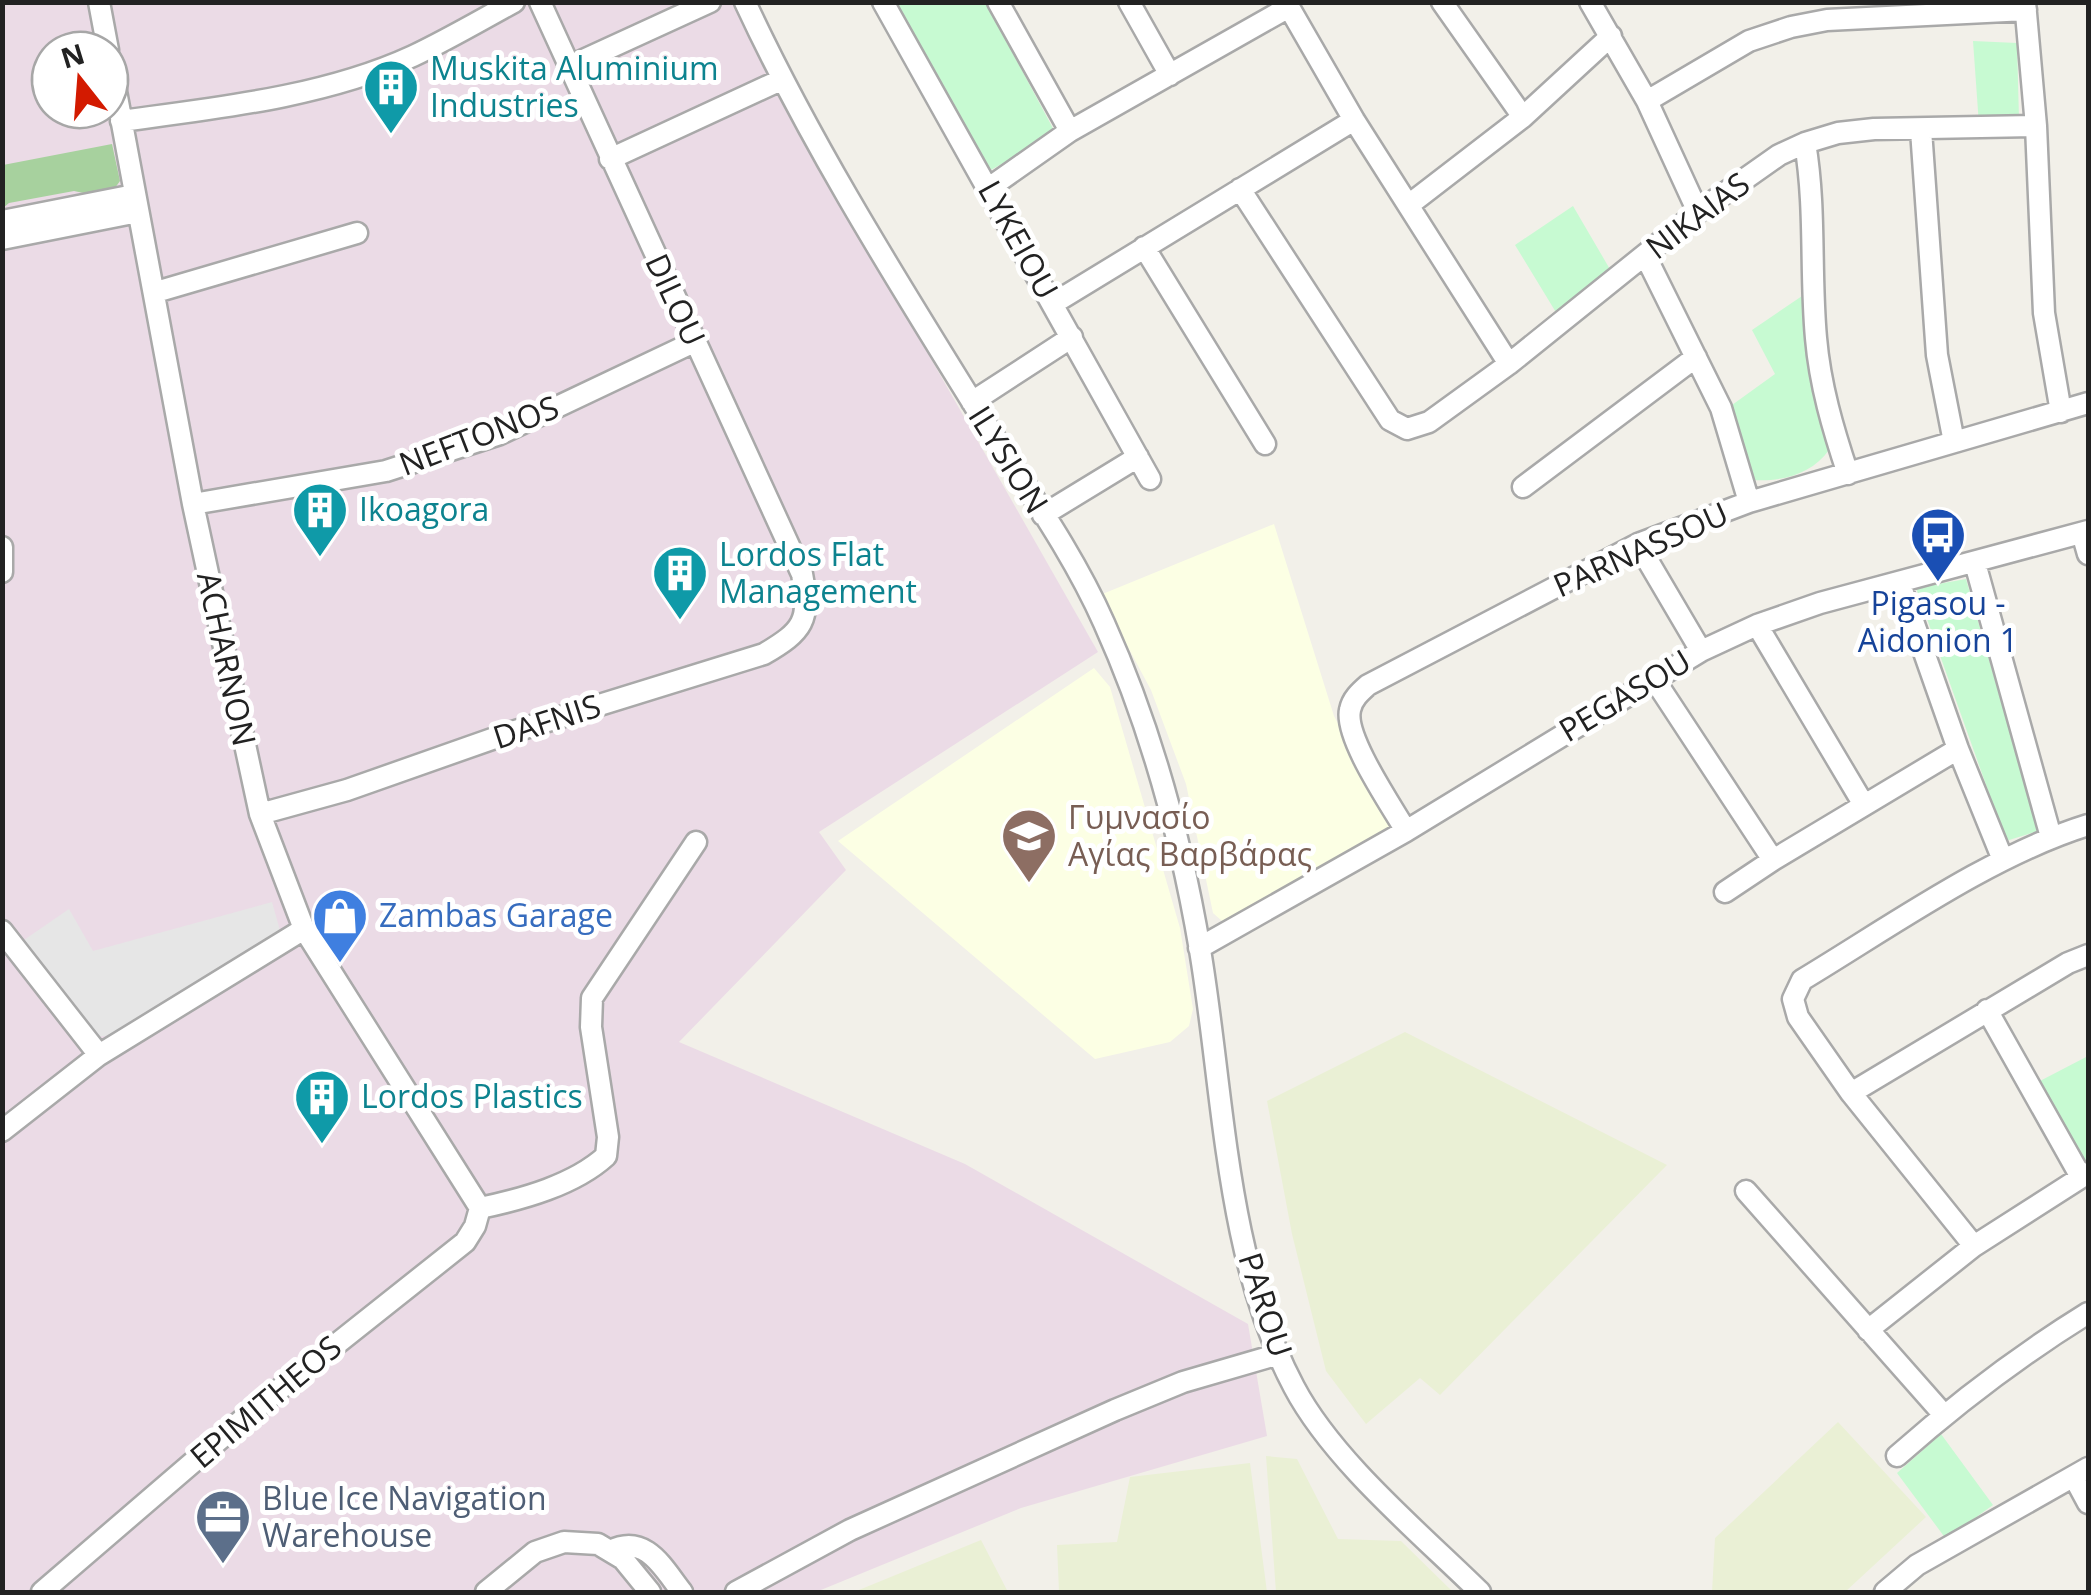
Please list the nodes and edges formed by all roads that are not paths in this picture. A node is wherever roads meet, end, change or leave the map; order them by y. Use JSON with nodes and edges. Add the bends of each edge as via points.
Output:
{"nodes":[{"id":1,"x":99,"y":2,"type":"edge"},
{"id":2,"x":514,"y":2,"type":"edge"},
{"id":3,"x":540,"y":2,"type":"edge"},
{"id":4,"x":710,"y":2,"type":"edge"},
{"id":5,"x":745,"y":2,"type":"edge"},
{"id":6,"x":883,"y":2,"type":"edge"},
{"id":7,"x":998,"y":2,"type":"edge"},
{"id":8,"x":1129,"y":2,"type":"edge"},
{"id":9,"x":1442,"y":2,"type":"edge"},
{"id":10,"x":1590,"y":2,"type":"edge"},
{"id":11,"x":1287,"y":5,"type":"edge"},
{"id":12,"x":2026,"y":6,"type":"edge"},
{"id":13,"x":1899,"y":10,"type":"edge"},
{"id":14,"x":104,"y":30,"type":"edge"},
{"id":15,"x":1611,"y":36,"type":"junction"},
{"id":16,"x":568,"y":67,"type":"junction"},
{"id":17,"x":1170,"y":74,"type":"junction"},
{"id":18,"x":781,"y":80,"type":"junction"},
{"id":19,"x":1647,"y":101,"type":"junction"},
{"id":20,"x":1523,"y":117,"type":"junction"},
{"id":21,"x":130,"y":119,"type":"edge"},
{"id":22,"x":1354,"y":120,"type":"junction"},
{"id":23,"x":2036,"y":126,"type":"junction"},
{"id":24,"x":124,"y":130,"type":"edge"},
{"id":25,"x":1921,"y":130,"type":"junction"},
{"id":26,"x":1070,"y":132,"type":"junction"},
{"id":27,"x":1805,"y":142,"type":"junction"},
{"id":28,"x":610,"y":158,"type":"junction"},
{"id":29,"x":989,"y":188,"type":"junction"},
{"id":30,"x":1240,"y":189,"type":"junction"},
{"id":31,"x":136,"y":204,"type":"junction"},
{"id":32,"x":1410,"y":204,"type":"junction"},
{"id":33,"x":1698,"y":212,"type":"junction"},
{"id":34,"x":2,"y":220,"type":"edge"},
{"id":35,"x":357,"y":233,"type":"dead end"},
{"id":36,"x":2,"y":240,"type":"edge"},
{"id":37,"x":1144,"y":247,"type":"junction"},
{"id":38,"x":1644,"y":256,"type":"junction"},
{"id":39,"x":156,"y":292,"type":"junction"},
{"id":40,"x":1054,"y":304,"type":"junction"},
{"id":41,"x":1072,"y":337,"type":"junction"},
{"id":42,"x":694,"y":342,"type":"junction"},
{"id":43,"x":1696,"y":357,"type":"junction"},
{"id":44,"x":1510,"y":364,"type":"junction"},
{"id":45,"x":972,"y":402,"type":"junction"},
{"id":46,"x":2088,"y":403,"type":"edge"},
{"id":47,"x":2060,"y":412,"type":"junction"},
{"id":48,"x":1954,"y":442,"type":"junction"},
{"id":49,"x":1266,"y":444,"type":"dead end"},
{"id":50,"x":1138,"y":457,"type":"junction"},
{"id":51,"x":1848,"y":474,"type":"junction"},
{"id":52,"x":1150,"y":478,"type":"dead end"},
{"id":53,"x":1523,"y":487,"type":"dead end"},
{"id":54,"x":1748,"y":502,"type":"junction"},
{"id":55,"x":193,"y":504,"type":"junction"},
{"id":56,"x":1043,"y":516,"type":"junction"},
{"id":57,"x":2085,"y":532,"type":"edge"},
{"id":58,"x":1638,"y":544,"type":"junction"},
{"id":59,"x":2,"y":546,"type":"edge"},
{"id":60,"x":2088,"y":554,"type":"edge"},
{"id":61,"x":1975,"y":564,"type":"junction"},
{"id":62,"x":2,"y":572,"type":"edge"},
{"id":63,"x":1900,"y":584,"type":"junction"},
{"id":64,"x":807,"y":599,"type":"joint"},
{"id":65,"x":1757,"y":625,"type":"junction"},
{"id":66,"x":1700,"y":650,"type":"junction"},
{"id":67,"x":1654,"y":678,"type":"junction"},
{"id":68,"x":1958,"y":750,"type":"junction"},
{"id":69,"x":1864,"y":805,"type":"junction"},
{"id":70,"x":260,"y":814,"type":"junction"},
{"id":71,"x":2088,"y":826,"type":"edge"},
{"id":72,"x":1406,"y":831,"type":"junction"},
{"id":73,"x":2051,"y":837,"type":"junction"},
{"id":74,"x":696,"y":842,"type":"dead end"},
{"id":75,"x":1773,"y":860,"type":"junction"},
{"id":76,"x":2003,"y":860,"type":"junction"},
{"id":77,"x":1724,"y":892,"type":"dead end"},
{"id":78,"x":2,"y":930,"type":"edge"},
{"id":79,"x":304,"y":930,"type":"junction"},
{"id":80,"x":1199,"y":948,"type":"junction"},
{"id":81,"x":2088,"y":955,"type":"edge"},
{"id":82,"x":1987,"y":1010,"type":"junction"},
{"id":83,"x":99,"y":1055,"type":"junction"},
{"id":84,"x":1850,"y":1094,"type":"junction"},
{"id":85,"x":2,"y":1131,"type":"edge"},
{"id":86,"x":2085,"y":1175,"type":"edge"},
{"id":87,"x":1746,"y":1191,"type":"dead end"},
{"id":88,"x":480,"y":1208,"type":"junction"},
{"id":89,"x":1974,"y":1246,"type":"junction"},
{"id":90,"x":2088,"y":1313,"type":"edge"},
{"id":91,"x":1868,"y":1330,"type":"junction"},
{"id":92,"x":1279,"y":1354,"type":"junction"},
{"id":93,"x":1944,"y":1414,"type":"junction"},
{"id":94,"x":1896,"y":1456,"type":"dead end"},
{"id":95,"x":2081,"y":1472,"type":"edge"},
{"id":96,"x":2088,"y":1503,"type":"edge"},
{"id":97,"x":610,"y":1551,"type":"junction"},
{"id":98,"x":42,"y":1592,"type":"edge"},
{"id":99,"x":486,"y":1592,"type":"edge"},
{"id":100,"x":650,"y":1592,"type":"edge"},
{"id":101,"x":682,"y":1592,"type":"edge"},
{"id":102,"x":736,"y":1592,"type":"edge"},
{"id":103,"x":1480,"y":1592,"type":"edge"},
{"id":104,"x":1885,"y":1592,"type":"edge"}],
"edges":[{"from":1,"to":14,"type":"street"},
{"from":2,"to":21,"type":"street","via":[[410,58],[336,82],[255,102]]},
{"from":3,"to":16,"type":"street","name":"DILOU"},
{"from":4,"to":16,"type":"street"},
{"from":5,"to":18,"type":"street","name":"ILYSION"},
{"from":6,"to":29,"type":"street","name":"LYKEIOU"},
{"from":7,"to":26,"type":"street"},
{"from":8,"to":17,"type":"street"},
{"from":9,"to":20,"type":"street"},
{"from":10,"to":15,"type":"street"},
{"from":11,"to":17,"type":"street"},
{"from":11,"to":22,"type":"street"},
{"from":12,"to":13,"type":"street"},
{"from":12,"to":23,"type":"street"},
{"from":13,"to":19,"type":"street","via":[[1749,41]]},
{"from":15,"to":19,"type":"street"},
{"from":15,"to":20,"type":"street"},
{"from":16,"to":28,"type":"street","name":"DILOU"},
{"from":17,"to":26,"type":"street"},
{"from":18,"to":28,"type":"street"},
{"from":18,"to":45,"type":"street","name":"ILYSION"},
{"from":19,"to":33,"type":"street"},
{"from":20,"to":32,"type":"street"},
{"from":22,"to":30,"type":"street"},
{"from":22,"to":32,"type":"street"},
{"from":23,"to":25,"type":"street","name":"NIKAIAS"},
{"from":23,"to":47,"type":"street","via":[[2044,313]]},
{"from":24,"to":31,"type":"street","name":"ACHARNON"},
{"from":25,"to":27,"type":"street","name":"NIKAIAS","via":[[1838,133]]},
{"from":25,"to":48,"type":"street","via":[[1936,355]]},
{"from":26,"to":29,"type":"street"},
{"from":27,"to":33,"type":"street","name":"NIKAIAS"},
{"from":27,"to":51,"type":"street","via":[[1816,338],[1828,411]]},
{"from":28,"to":42,"type":"street","name":"DILOU"},
{"from":29,"to":40,"type":"street","name":"LYKEIOU"},
{"from":30,"to":37,"type":"street"},
{"from":30,"to":44,"type":"street","name":"NIKAIAS","via":[[1390,420],[1407,429],[1430,422]]},
{"from":31,"to":34,"type":"street"},
{"from":31,"to":36,"type":"street"},
{"from":31,"to":39,"type":"street","name":"ACHARNON"},
{"from":32,"to":44,"type":"street"},
{"from":33,"to":38,"type":"street","name":"NIKAIAS"},
{"from":35,"to":39,"type":"street"},
{"from":37,"to":40,"type":"street"},
{"from":37,"to":49,"type":"street"},
{"from":38,"to":43,"type":"street"},
{"from":38,"to":44,"type":"street","name":"NIKAIAS"},
{"from":39,"to":55,"type":"street","name":"ACHARNON"},
{"from":40,"to":41,"type":"street","name":"LYKEIOU"},
{"from":41,"to":45,"type":"street"},
{"from":41,"to":50,"type":"street","name":"LYKEIOU"},
{"from":42,"to":55,"type":"street","name":"NEFTONOS","via":[[500,434],[386,471]]},
{"from":42,"to":64,"type":"street","name":"DILOU","via":[[802,574]]},
{"from":43,"to":53,"type":"street"},
{"from":43,"to":54,"type":"street","via":[[1722,408]]},
{"from":45,"to":56,"type":"street","name":"ILYSION"},
{"from":46,"to":47,"type":"street","name":"PARNASSOU"},
{"from":47,"to":48,"type":"street","name":"PARNASSOU"},
{"from":48,"to":51,"type":"street","name":"PARNASSOU"},
{"from":50,"to":52,"type":"street","name":"LYKEIOU"},
{"from":50,"to":56,"type":"street"},
{"from":51,"to":54,"type":"street","name":"PARNASSOU"},
{"from":54,"to":58,"type":"street","name":"PARNASSOU"},
{"from":55,"to":70,"type":"street","name":"ACHARNON"},
{"from":56,"to":80,"type":"street","name":"ILYSION","via":[[1104,623],[1149,739]]},
{"from":57,"to":60,"type":"street"},
{"from":57,"to":61,"type":"street","name":"PEGASOU"},
{"from":58,"to":66,"type":"street"},
{"from":58,"to":72,"type":"street","name":"PARNASSOU","via":[[1354,698],[1351,732]]},
{"from":59,"to":62,"type":"street"},
{"from":61,"to":63,"type":"street","name":"PEGASOU"},
{"from":61,"to":73,"type":"street"},
{"from":63,"to":65,"type":"street","name":"PEGASOU"},
{"from":63,"to":68,"type":"street"},
{"from":64,"to":70,"type":"street","name":"DAFNIS","via":[[794,636],[764,654]]},
{"from":65,"to":66,"type":"street","name":"PEGASOU"},
{"from":65,"to":69,"type":"street"},
{"from":66,"to":67,"type":"street","name":"PEGASOU"},
{"from":67,"to":72,"type":"street","name":"PEGASOU"},
{"from":67,"to":75,"type":"street"},
{"from":68,"to":69,"type":"street"},
{"from":68,"to":76,"type":"street"},
{"from":69,"to":75,"type":"street"},
{"from":70,"to":79,"type":"street","name":"ACHARNON"},
{"from":71,"to":73,"type":"street"},
{"from":72,"to":80,"type":"street","name":"PEGASOU"},
{"from":73,"to":76,"type":"street"},
{"from":74,"to":88,"type":"street","via":[[592,998],[606,1156],[583,1173]]},
{"from":75,"to":77,"type":"street"},
{"from":76,"to":84,"type":"street","via":[[1802,980],[1793,998],[1798,1016]]},
{"from":78,"to":83,"type":"street"},
{"from":79,"to":83,"type":"street"},
{"from":79,"to":88,"type":"street","name":"ACHARNON"},
{"from":80,"to":92,"type":"street","name":"PAROU","via":[[1240,1227],[1263,1320]]},
{"from":81,"to":82,"type":"street"},
{"from":82,"to":84,"type":"street"},
{"from":82,"to":86,"type":"street"},
{"from":83,"to":85,"type":"street"},
{"from":84,"to":89,"type":"street"},
{"from":86,"to":89,"type":"street"},
{"from":87,"to":91,"type":"street"},
{"from":88,"to":98,"type":"street","name":"EPIMITHEOS","via":[[465,1242],[256,1408]]},
{"from":89,"to":91,"type":"street"},
{"from":90,"to":93,"type":"street"},
{"from":91,"to":93,"type":"street"},
{"from":92,"to":102,"type":"street","via":[[1115,1410],[850,1530]]},
{"from":92,"to":103,"type":"street","name":"PAROU","via":[[1295,1390],[1336,1447]]},
{"from":93,"to":94,"type":"street"},
{"from":95,"to":96,"type":"street"},
{"from":95,"to":104,"type":"street","via":[[1917,1565]]},
{"from":97,"to":99,"type":"street","via":[[564,1542],[534,1552]]},
{"from":97,"to":100,"type":"street"},
{"from":97,"to":101,"type":"street","via":[[636,1546],[650,1552]]}]}
